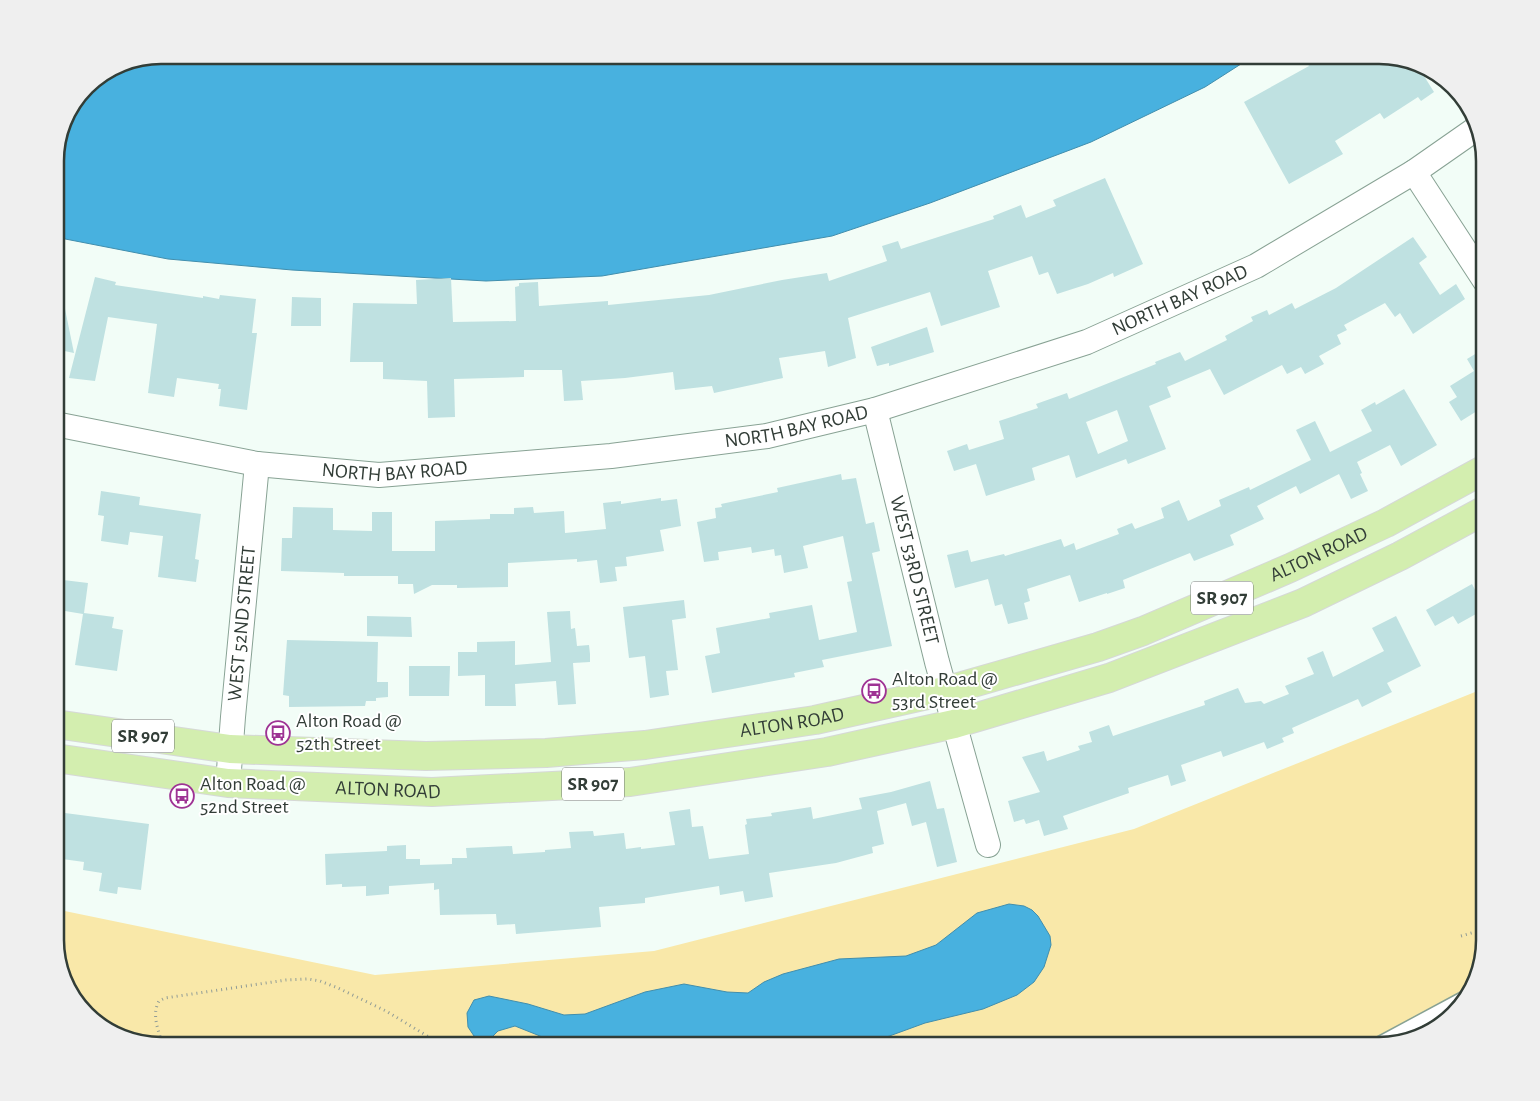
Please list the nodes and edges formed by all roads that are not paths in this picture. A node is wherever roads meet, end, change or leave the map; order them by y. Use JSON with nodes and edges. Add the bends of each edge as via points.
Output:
{"nodes":[{"id":1,"x":1472,"y":132,"type":"edge"},
{"id":2,"x":1414,"y":172,"type":"junction"},
{"id":3,"x":1476,"y":267,"type":"edge"},
{"id":4,"x":875,"y":410,"type":"junction"},
{"id":5,"x":64,"y":426,"type":"edge"},
{"id":6,"x":257,"y":464,"type":"junction"},
{"id":7,"x":1476,"y":474,"type":"edge"},
{"id":8,"x":1476,"y":515,"type":"edge"},
{"id":9,"x":945,"y":691,"type":"junction"},
{"id":10,"x":954,"y":724,"type":"junction"},
{"id":11,"x":64,"y":725,"type":"edge"},
{"id":12,"x":230,"y":749,"type":"junction"},
{"id":13,"x":64,"y":759,"type":"edge"},
{"id":14,"x":228,"y":783,"type":"junction"},
{"id":15,"x":988,"y":845,"type":"dead end"},
{"id":16,"x":1453,"y":1003,"type":"edge"},
{"id":17,"x":1392,"y":1036,"type":"edge"}],
"edges":[{"from":1,"to":2,"type":"street","name":"NORTH BAY ROAD"},
{"from":2,"to":3,"type":"street"},
{"from":2,"to":4,"type":"street","name":"NORTH BAY ROAD","via":[[1256,266],[1086,342]]},
{"from":4,"to":6,"type":"street","name":"NORTH BAY ROAD","via":[[767,436],[601,457],[379,475]]},
{"from":4,"to":9,"type":"street","name":"WEST 53RD STREET"},
{"from":5,"to":6,"type":"street","name":"NORTH BAY ROAD"},
{"from":6,"to":12,"type":"street","name":"WEST 52ND STREET"},
{"from":7,"to":9,"type":"main road","name":"ALTON ROAD","number":"SR 907","via":[[1386,523],[1143,631]]},
{"from":8,"to":10,"type":"main road","name":"ALTON ROAD","number":"SR 907","via":[[1304,603],[1109,678]]},
{"from":9,"to":10,"type":"street","name":"WEST 53RD STREET"},
{"from":9,"to":12,"type":"main road","name":"ALTON ROAD","number":"SR 907","via":[[815,720],[635,746],[546,753],[426,756]]},
{"from":10,"to":14,"type":"main road","name":"ALTON ROAD","number":"SR 907","via":[[826,752],[630,782],[432,792]]},
{"from":10,"to":15,"type":"street","name":"WEST 53RD STREET"},
{"from":11,"to":12,"type":"main road","name":"ALTON ROAD","number":"SR 907"},
{"from":12,"to":14,"type":"street","name":"WEST 52ND STREET"},
{"from":13,"to":14,"type":"main road","name":"ALTON ROAD","number":"SR 907"},
{"from":16,"to":17,"type":"lane"}]}
